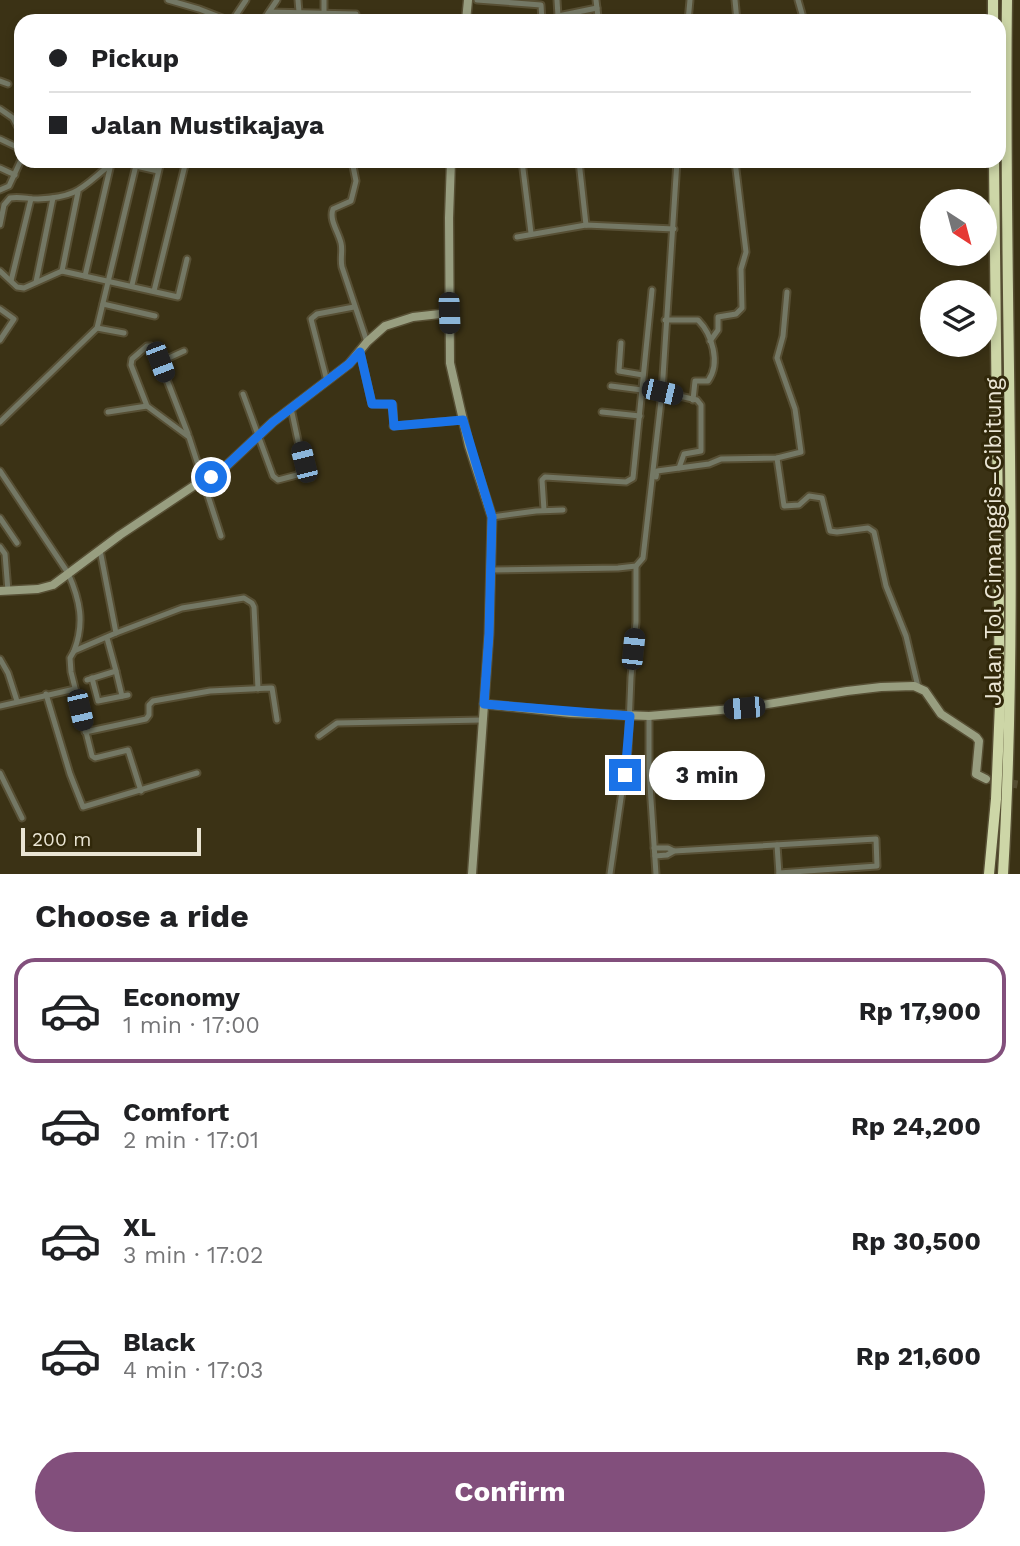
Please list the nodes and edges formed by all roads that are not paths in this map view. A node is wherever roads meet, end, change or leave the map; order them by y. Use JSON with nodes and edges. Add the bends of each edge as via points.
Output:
{"nodes":[{"id":1,"x":167,"y":0,"type":"edge"},
{"id":2,"x":277,"y":0,"type":"edge"},
{"id":3,"x":298,"y":0,"type":"edge"},
{"id":4,"x":324,"y":0,"type":"edge"},
{"id":5,"x":477,"y":0,"type":"edge"},
{"id":6,"x":596,"y":0,"type":"edge"},
{"id":7,"x":1007,"y":0,"type":"edge"},
{"id":8,"x":597,"y":8,"type":"junction"},
{"id":9,"x":269,"y":12,"type":"joint"},
{"id":10,"x":283,"y":12,"type":"joint"},
{"id":11,"x":299,"y":12,"type":"junction"},
{"id":12,"x":324,"y":13,"type":"junction"},
{"id":13,"x":212,"y":14,"type":"edge"},
{"id":14,"x":356,"y":14,"type":"dead end"},
{"id":15,"x":542,"y":14,"type":"edge"},
{"id":16,"x":568,"y":14,"type":"edge"},
{"id":17,"x":598,"y":14,"type":"edge"},
{"id":18,"x":0,"y":81,"type":"edge"},
{"id":19,"x":8,"y":85,"type":"dead end"},
{"id":20,"x":0,"y":109,"type":"edge"},
{"id":21,"x":14,"y":120,"type":"edge"},
{"id":22,"x":0,"y":168,"type":"edge"},
{"id":23,"x":18,"y":168,"type":"edge"},
{"id":24,"x":104,"y":168,"type":"edge"},
{"id":25,"x":110,"y":168,"type":"edge"},
{"id":26,"x":135,"y":168,"type":"edge"},
{"id":27,"x":150,"y":168,"type":"edge"},
{"id":28,"x":159,"y":168,"type":"edge"},
{"id":29,"x":184,"y":168,"type":"edge"},
{"id":30,"x":353,"y":168,"type":"edge"},
{"id":31,"x":451,"y":168,"type":"edge"},
{"id":32,"x":523,"y":168,"type":"edge"},
{"id":33,"x":580,"y":168,"type":"edge"},
{"id":34,"x":677,"y":168,"type":"edge"},
{"id":35,"x":736,"y":168,"type":"edge"},
{"id":36,"x":994,"y":168,"type":"edge"},
{"id":37,"x":158,"y":171,"type":"junction"},
{"id":38,"x":15,"y":175,"type":"junction"},
{"id":39,"x":0,"y":190,"type":"edge"},
{"id":40,"x":78,"y":192,"type":"junction"},
{"id":41,"x":53,"y":198,"type":"junction"},
{"id":42,"x":31,"y":199,"type":"junction"},
{"id":43,"x":0,"y":225,"type":"edge"},
{"id":44,"x":586,"y":225,"type":"junction"},
{"id":45,"x":674,"y":229,"type":"junction"},
{"id":46,"x":531,"y":233,"type":"junction"},
{"id":47,"x":517,"y":237,"type":"dead end"},
{"id":48,"x":187,"y":259,"type":"dead end"},
{"id":49,"x":0,"y":271,"type":"edge"},
{"id":50,"x":62,"y":271,"type":"junction"},
{"id":51,"x":85,"y":276,"type":"junction"},
{"id":52,"x":11,"y":281,"type":"junction"},
{"id":53,"x":109,"y":281,"type":"junction"},
{"id":54,"x":36,"y":282,"type":"junction"},
{"id":55,"x":132,"y":285,"type":"junction"},
{"id":56,"x":652,"y":290,"type":"dead end"},
{"id":57,"x":154,"y":291,"type":"junction"},
{"id":58,"x":787,"y":292,"type":"dead end"},
{"id":59,"x":103,"y":304,"type":"junction"},
{"id":60,"x":354,"y":307,"type":"junction"},
{"id":61,"x":0,"y":309,"type":"edge"},
{"id":62,"x":449,"y":313,"type":"junction"},
{"id":63,"x":155,"y":316,"type":"dead end"},
{"id":64,"x":665,"y":320,"type":"junction"},
{"id":65,"x":97,"y":328,"type":"junction"},
{"id":66,"x":124,"y":333,"type":"dead end"},
{"id":67,"x":0,"y":339,"type":"edge"},
{"id":68,"x":710,"y":341,"type":"junction"},
{"id":69,"x":367,"y":342,"type":"junction"},
{"id":70,"x":621,"y":343,"type":"dead end"},
{"id":71,"x":184,"y":351,"type":"dead end"},
{"id":72,"x":360,"y":352,"type":"junction"},
{"id":73,"x":160,"y":362,"type":"junction"},
{"id":74,"x":643,"y":375,"type":"junction"},
{"id":75,"x":327,"y":381,"type":"junction"},
{"id":76,"x":611,"y":386,"type":"dead end"},
{"id":77,"x":642,"y":390,"type":"junction"},
{"id":78,"x":662,"y":392,"type":"junction"},
{"id":79,"x":243,"y":394,"type":"dead end"},
{"id":80,"x":693,"y":400,"type":"junction"},
{"id":81,"x":147,"y":406,"type":"junction"},
{"id":82,"x":291,"y":408,"type":"junction"},
{"id":83,"x":108,"y":412,"type":"dead end"},
{"id":84,"x":602,"y":412,"type":"dead end"},
{"id":85,"x":640,"y":416,"type":"junction"},
{"id":86,"x":463,"y":420,"type":"junction"},
{"id":87,"x":0,"y":422,"type":"edge"},
{"id":88,"x":258,"y":435,"type":"junction"},
{"id":89,"x":189,"y":437,"type":"junction"},
{"id":90,"x":777,"y":458,"type":"junction"},
{"id":91,"x":679,"y":468,"type":"junction"},
{"id":92,"x":0,"y":471,"type":"edge"},
{"id":93,"x":204,"y":479,"type":"junction"},
{"id":94,"x":544,"y":510,"type":"junction"},
{"id":95,"x":563,"y":510,"type":"dead end"},
{"id":96,"x":492,"y":517,"type":"junction"},
{"id":97,"x":0,"y":518,"type":"edge"},
{"id":98,"x":221,"y":536,"type":"dead end"},
{"id":99,"x":17,"y":543,"type":"dead end"},
{"id":100,"x":0,"y":547,"type":"edge"},
{"id":101,"x":100,"y":550,"type":"junction"},
{"id":102,"x":638,"y":564,"type":"junction"},
{"id":103,"x":491,"y":570,"type":"junction"},
{"id":104,"x":68,"y":573,"type":"junction"},
{"id":105,"x":4,"y":591,"type":"edge"},
{"id":106,"x":116,"y":633,"type":"junction"},
{"id":107,"x":107,"y":638,"type":"junction"},
{"id":108,"x":74,"y":650,"type":"junction"},
{"id":109,"x":0,"y":659,"type":"edge"},
{"id":110,"x":116,"y":671,"type":"junction"},
{"id":111,"x":918,"y":687,"type":"junction"},
{"id":112,"x":75,"y":689,"type":"junction"},
{"id":113,"x":258,"y":689,"type":"junction"},
{"id":114,"x":46,"y":694,"type":"junction"},
{"id":115,"x":17,"y":701,"type":"junction"},
{"id":116,"x":484,"y":704,"type":"junction"},
{"id":117,"x":0,"y":706,"type":"edge"},
{"id":118,"x":630,"y":716,"type":"junction"},
{"id":119,"x":649,"y":716,"type":"junction"},
{"id":120,"x":277,"y":720,"type":"dead end"},
{"id":121,"x":482,"y":720,"type":"junction"},
{"id":122,"x":85,"y":732,"type":"junction"},
{"id":123,"x":319,"y":736,"type":"dead end"},
{"id":124,"x":0,"y":773,"type":"edge"},
{"id":125,"x":197,"y":773,"type":"dead end"},
{"id":126,"x":986,"y":779,"type":"dead end"},
{"id":127,"x":141,"y":791,"type":"junction"},
{"id":128,"x":22,"y":818,"type":"dead end"},
{"id":129,"x":777,"y":845,"type":"junction"},
{"id":130,"x":654,"y":848,"type":"junction"},
{"id":131,"x":674,"y":851,"type":"junction"},
{"id":132,"x":655,"y":856,"type":"junction"},
{"id":133,"x":472,"y":874,"type":"edge"},
{"id":134,"x":610,"y":874,"type":"edge"},
{"id":135,"x":656,"y":874,"type":"edge"},
{"id":136,"x":779,"y":874,"type":"edge"},
{"id":137,"x":989,"y":874,"type":"edge"},
{"id":138,"x":1003,"y":874,"type":"edge"}],
"edges":[{"from":1,"to":13,"type":"street"},
{"from":2,"to":9,"type":"street"},
{"from":3,"to":11,"type":"street"},
{"from":4,"to":12,"type":"street"},
{"from":5,"to":15,"type":"street","via":[[541,5]]},
{"from":6,"to":8,"type":"street"},
{"from":7,"to":138,"type":"highway","name":"Jalan Tol Cimanggis–Cibitung","via":[[1014,627]]},
{"from":8,"to":16,"type":"street"},
{"from":8,"to":17,"type":"street"},
{"from":9,"to":10,"type":"street"},
{"from":10,"to":11,"type":"street"},
{"from":11,"to":12,"type":"street"},
{"from":12,"to":14,"type":"street"},
{"from":18,"to":19,"type":"street"},
{"from":20,"to":21,"type":"street"},
{"from":22,"to":38,"type":"street"},
{"from":23,"to":38,"type":"street"},
{"from":24,"to":40,"type":"street"},
{"from":25,"to":51,"type":"street"},
{"from":26,"to":53,"type":"street"},
{"from":27,"to":37,"type":"street"},
{"from":28,"to":37,"type":"street"},
{"from":29,"to":57,"type":"street"},
{"from":30,"to":60,"type":"street","via":[[356,181],[351,201],[335,207],[331,215]]},
{"from":31,"to":62,"type":"street"},
{"from":32,"to":46,"type":"street"},
{"from":33,"to":44,"type":"street"},
{"from":34,"to":45,"type":"street"},
{"from":35,"to":68,"type":"street","via":[[746,252],[741,269],[742,308],[736,314],[718,317],[719,330]]},
{"from":36,"to":137,"type":"highway","name":"Jalan Tol Cimanggis–Cibitung","via":[[1000,704]]},
{"from":37,"to":55,"type":"street"},
{"from":38,"to":39,"type":"street","via":[[9,186]]},
{"from":40,"to":41,"type":"street"},
{"from":40,"to":50,"type":"street"},
{"from":41,"to":42,"type":"street"},
{"from":41,"to":54,"type":"street"},
{"from":42,"to":43,"type":"street","via":[[6,201]]},
{"from":42,"to":52,"type":"street"},
{"from":44,"to":45,"type":"street"},
{"from":44,"to":46,"type":"street"},
{"from":45,"to":64,"type":"street"},
{"from":46,"to":47,"type":"street"},
{"from":48,"to":57,"type":"street","via":[[178,297]]},
{"from":49,"to":52,"type":"street"},
{"from":50,"to":51,"type":"street"},
{"from":50,"to":54,"type":"street"},
{"from":51,"to":53,"type":"street"},
{"from":52,"to":54,"type":"street","via":[[24,288]]},
{"from":53,"to":55,"type":"street"},
{"from":53,"to":59,"type":"street"},
{"from":55,"to":57,"type":"street"},
{"from":56,"to":74,"type":"street"},
{"from":58,"to":90,"type":"street","via":[[777,358],[791,396],[801,451]]},
{"from":59,"to":63,"type":"street"},
{"from":59,"to":65,"type":"street"},
{"from":60,"to":69,"type":"street"},
{"from":60,"to":75,"type":"street","via":[[311,319]]},
{"from":61,"to":67,"type":"street","via":[[14,319]]},
{"from":62,"to":69,"type":"street","via":[[401,319]]},
{"from":62,"to":86,"type":"street","via":[[450,363]]},
{"from":64,"to":68,"type":"street","via":[[698,320]]},
{"from":64,"to":78,"type":"street"},
{"from":65,"to":66,"type":"street"},
{"from":65,"to":87,"type":"street"},
{"from":68,"to":80,"type":"street","via":[[712,376],[708,381],[695,380]]},
{"from":69,"to":72,"type":"street"},
{"from":70,"to":74,"type":"street","via":[[619,371]]},
{"from":71,"to":73,"type":"street"},
{"from":72,"to":75,"type":"street"},
{"from":72,"to":86,"type":"street","via":[[372,404],[392,404],[393,426]]},
{"from":73,"to":81,"type":"street","via":[[151,346],[132,359]]},
{"from":73,"to":89,"type":"street"},
{"from":74,"to":77,"type":"street"},
{"from":75,"to":82,"type":"street"},
{"from":76,"to":77,"type":"street"},
{"from":77,"to":85,"type":"street"},
{"from":78,"to":80,"type":"street"},
{"from":78,"to":102,"type":"street","via":[[645,551]]},
{"from":79,"to":88,"type":"street"},
{"from":80,"to":91,"type":"street","via":[[701,408],[701,451],[683,455]]},
{"from":81,"to":83,"type":"street"},
{"from":81,"to":89,"type":"street"},
{"from":82,"to":88,"type":"street"},
{"from":82,"to":88,"type":"street","via":[[304,462],[301,474],[276,478]]},
{"from":84,"to":85,"type":"street"},
{"from":85,"to":94,"type":"street","via":[[631,481],[545,477]]},
{"from":86,"to":96,"type":"street"},
{"from":88,"to":93,"type":"street","via":[[225,467]]},
{"from":89,"to":93,"type":"street"},
{"from":90,"to":91,"type":"street","via":[[720,459]]},
{"from":90,"to":111,"type":"street","via":[[784,506],[799,505],[809,496],[821,497],[830,531],[867,528],[874,532]]},
{"from":91,"to":102,"type":"street","via":[[657,471],[646,558]]},
{"from":92,"to":104,"type":"street"},
{"from":93,"to":98,"type":"street"},
{"from":93,"to":101,"type":"street"},
{"from":94,"to":95,"type":"street"},
{"from":94,"to":96,"type":"street"},
{"from":96,"to":103,"type":"street"},
{"from":97,"to":99,"type":"street"},
{"from":100,"to":105,"type":"street","via":[[5,554]]},
{"from":101,"to":104,"type":"street"},
{"from":101,"to":106,"type":"street"},
{"from":102,"to":103,"type":"street"},
{"from":102,"to":118,"type":"street"},
{"from":103,"to":116,"type":"street"},
{"from":104,"to":105,"type":"street","via":[[49,587]]},
{"from":104,"to":108,"type":"street","via":[[81,620]]},
{"from":106,"to":107,"type":"street"},
{"from":106,"to":113,"type":"street","via":[[182,608],[244,598],[254,607]]},
{"from":107,"to":108,"type":"street"},
{"from":107,"to":110,"type":"street"},
{"from":108,"to":112,"type":"street","via":[[70,663]]},
{"from":109,"to":115,"type":"street"},
{"from":110,"to":110,"type":"street","via":[[125,695],[98,701],[90,679]]},
{"from":111,"to":119,"type":"street","via":[[881,687],[744,708]]},
{"from":111,"to":126,"type":"street","via":[[941,714],[979,741],[976,774]]},
{"from":112,"to":114,"type":"street"},
{"from":112,"to":122,"type":"street"},
{"from":113,"to":120,"type":"street","via":[[274,691]]},
{"from":113,"to":122,"type":"street","via":[[210,691],[153,702],[146,719]]},
{"from":114,"to":115,"type":"street"},
{"from":114,"to":127,"type":"street","via":[[83,807]]},
{"from":115,"to":117,"type":"street"},
{"from":116,"to":118,"type":"street"},
{"from":116,"to":121,"type":"street"},
{"from":118,"to":119,"type":"street"},
{"from":118,"to":134,"type":"street"},
{"from":119,"to":130,"type":"street"},
{"from":121,"to":123,"type":"street","via":[[337,723]]},
{"from":121,"to":133,"type":"street"},
{"from":122,"to":127,"type":"street","via":[[94,758],[129,751]]},
{"from":124,"to":128,"type":"street"},
{"from":125,"to":127,"type":"street"},
{"from":129,"to":131,"type":"street"},
{"from":129,"to":136,"type":"street"},
{"from":129,"to":136,"type":"street","via":[[876,839],[877,866]]},
{"from":130,"to":131,"type":"street"},
{"from":130,"to":132,"type":"street"},
{"from":131,"to":132,"type":"street"},
{"from":132,"to":135,"type":"street"}]}
